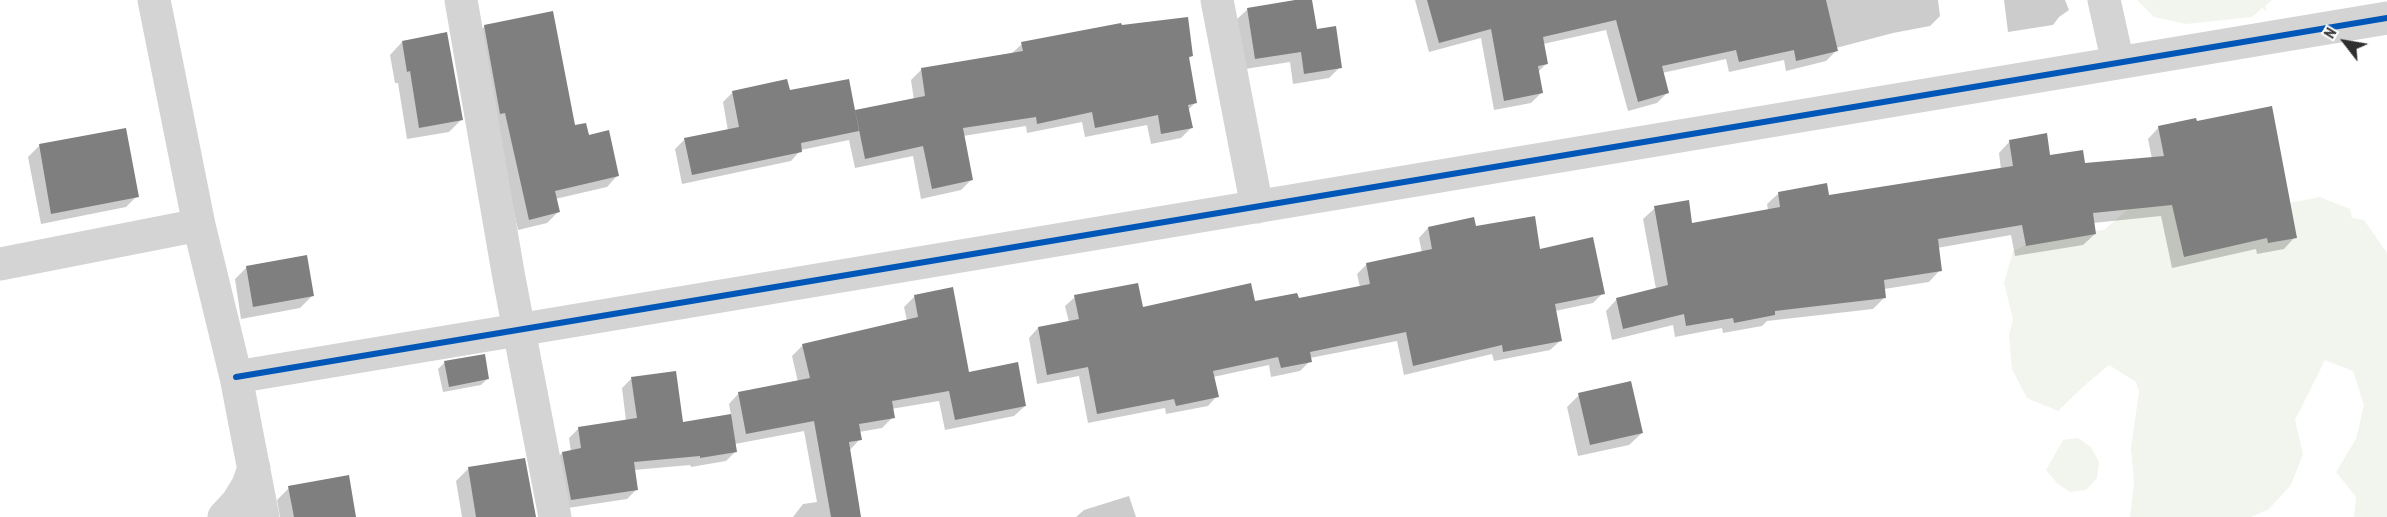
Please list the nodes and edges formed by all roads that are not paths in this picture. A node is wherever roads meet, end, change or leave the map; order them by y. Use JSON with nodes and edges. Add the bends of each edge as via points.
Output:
{"nodes":[{"id":1,"x":154,"y":0,"type":"edge"},
{"id":2,"x":461,"y":0,"type":"edge"},
{"id":3,"x":1217,"y":0,"type":"edge"},
{"id":4,"x":2104,"y":0,"type":"edge"},
{"id":5,"x":2387,"y":18,"type":"edge"},
{"id":6,"x":2118,"y":63,"type":"junction"},
{"id":7,"x":1257,"y":207,"type":"junction"},
{"id":8,"x":199,"y":225,"type":"junction"},
{"id":9,"x":0,"y":264,"type":"edge"},
{"id":10,"x":518,"y":330,"type":"junction"},
{"id":11,"x":236,"y":377,"type":"junction"},
{"id":12,"x":254,"y":468,"type":"junction"},
{"id":13,"x":224,"y":517,"type":"edge"},
{"id":14,"x":263,"y":517,"type":"edge"},
{"id":15,"x":555,"y":517,"type":"edge"}],
"edges":[{"from":1,"to":8,"type":"street"},
{"from":2,"to":10,"type":"street"},
{"from":3,"to":7,"type":"street"},
{"from":4,"to":6,"type":"street"},
{"from":5,"to":6,"type":"street"},
{"from":6,"to":7,"type":"street"},
{"from":7,"to":10,"type":"street"},
{"from":8,"to":9,"type":"street"},
{"from":8,"to":11,"type":"street"},
{"from":10,"to":11,"type":"street"},
{"from":10,"to":15,"type":"street"},
{"from":11,"to":12,"type":"street"},
{"from":12,"to":13,"type":"street","via":[[237,503]]},
{"from":12,"to":14,"type":"street"}]}
